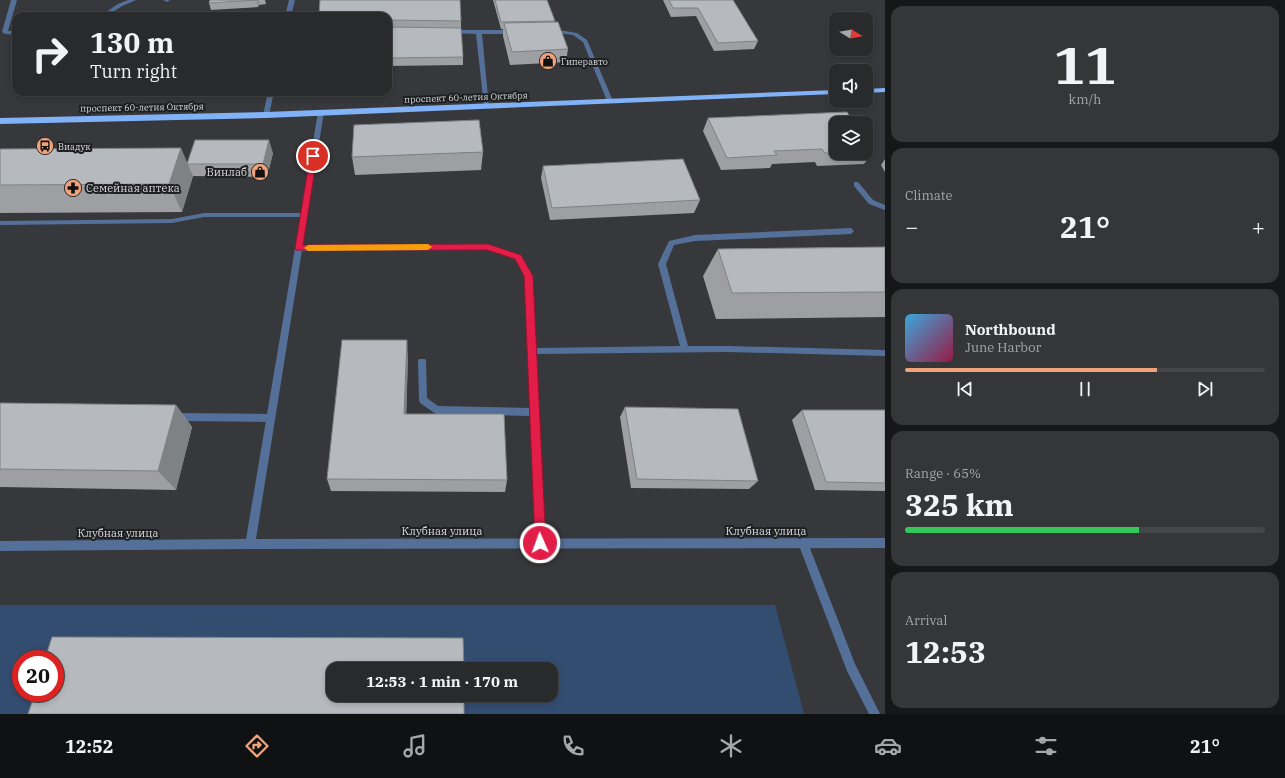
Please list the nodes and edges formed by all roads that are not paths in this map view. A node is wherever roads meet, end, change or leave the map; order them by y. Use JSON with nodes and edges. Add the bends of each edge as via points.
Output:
{"nodes":[{"id":1,"x":14,"y":0,"type":"edge"},
{"id":2,"x":133,"y":0,"type":"edge"},
{"id":3,"x":292,"y":0,"type":"edge"},
{"id":4,"x":109,"y":12,"type":"edge"},
{"id":5,"x":289,"y":12,"type":"edge"},
{"id":6,"x":550,"y":31,"type":"edge"},
{"id":7,"x":441,"y":32,"type":"edge"},
{"id":8,"x":519,"y":32,"type":"edge"},
{"id":9,"x":3,"y":33,"type":"edge"},
{"id":10,"x":479,"y":33,"type":"junction"},
{"id":11,"x":885,"y":90,"type":"edge"},
{"id":12,"x":873,"y":91,"type":"edge"},
{"id":13,"x":829,"y":92,"type":"edge"},
{"id":14,"x":270,"y":96,"type":"edge"},
{"id":15,"x":610,"y":101,"type":"junction"},
{"id":16,"x":487,"y":106,"type":"junction"},
{"id":17,"x":321,"y":112,"type":"junction"},
{"id":18,"x":266,"y":115,"type":"junction"},
{"id":19,"x":0,"y":121,"type":"edge"},
{"id":20,"x":856,"y":184,"type":"dead end"},
{"id":21,"x":885,"y":208,"type":"edge"},
{"id":22,"x":304,"y":216,"type":"junction"},
{"id":23,"x":0,"y":223,"type":"edge"},
{"id":24,"x":851,"y":231,"type":"dead end"},
{"id":25,"x":299,"y":248,"type":"junction"},
{"id":26,"x":685,"y":349,"type":"junction"},
{"id":27,"x":532,"y":351,"type":"junction"},
{"id":28,"x":885,"y":353,"type":"edge"},
{"id":29,"x":422,"y":361,"type":"dead end"},
{"id":30,"x":535,"y":412,"type":"junction"},
{"id":31,"x":167,"y":417,"type":"edge"},
{"id":32,"x":271,"y":418,"type":"junction"},
{"id":33,"x":540,"y":543,"type":"junction"},
{"id":34,"x":803,"y":543,"type":"junction"},
{"id":35,"x":885,"y":543,"type":"edge"},
{"id":36,"x":250,"y":544,"type":"junction"},
{"id":37,"x":0,"y":546,"type":"edge"},
{"id":38,"x":875,"y":714,"type":"edge"}],
"edges":[{"from":1,"to":9,"type":"street"},
{"from":2,"to":4,"type":"street"},
{"from":3,"to":5,"type":"street"},
{"from":6,"to":15,"type":"street","via":[[575,34],[585,41]]},
{"from":7,"to":10,"type":"street"},
{"from":8,"to":10,"type":"street"},
{"from":10,"to":16,"type":"street"},
{"from":11,"to":12,"type":"highway"},
{"from":13,"to":15,"type":"highway","name":"проспект 60-летия Октября"},
{"from":14,"to":18,"type":"street"},
{"from":15,"to":16,"type":"highway","name":"проспект 60-летия Октября"},
{"from":16,"to":17,"type":"highway","name":"проспект 60-летия Октября"},
{"from":17,"to":18,"type":"highway","name":"проспект 60-летия Октября"},
{"from":17,"to":22,"type":"street"},
{"from":18,"to":19,"type":"highway","name":"проспект 60-летия Октября"},
{"from":20,"to":21,"type":"street","via":[[871,202]]},
{"from":22,"to":23,"type":"street","via":[[204,215],[172,221]]},
{"from":22,"to":25,"type":"street"},
{"from":24,"to":26,"type":"street","via":[[695,238],[671,243],[662,264]]},
{"from":25,"to":27,"type":"street","via":[[488,247],[518,257],[528,276]]},
{"from":25,"to":32,"type":"street"},
{"from":26,"to":27,"type":"street"},
{"from":26,"to":28,"type":"street"},
{"from":27,"to":30,"type":"street"},
{"from":29,"to":30,"type":"street","via":[[423,400],[436,410]]},
{"from":30,"to":33,"type":"street"},
{"from":31,"to":32,"type":"street"},
{"from":32,"to":36,"type":"street"},
{"from":33,"to":34,"type":"street","name":"Клубная улица"},
{"from":33,"to":36,"type":"street","name":"Клубная улица"},
{"from":34,"to":35,"type":"street","name":"Клубная улица"},
{"from":34,"to":38,"type":"street","via":[[851,667]]},
{"from":36,"to":37,"type":"street","name":"Клубная улица"}]}
